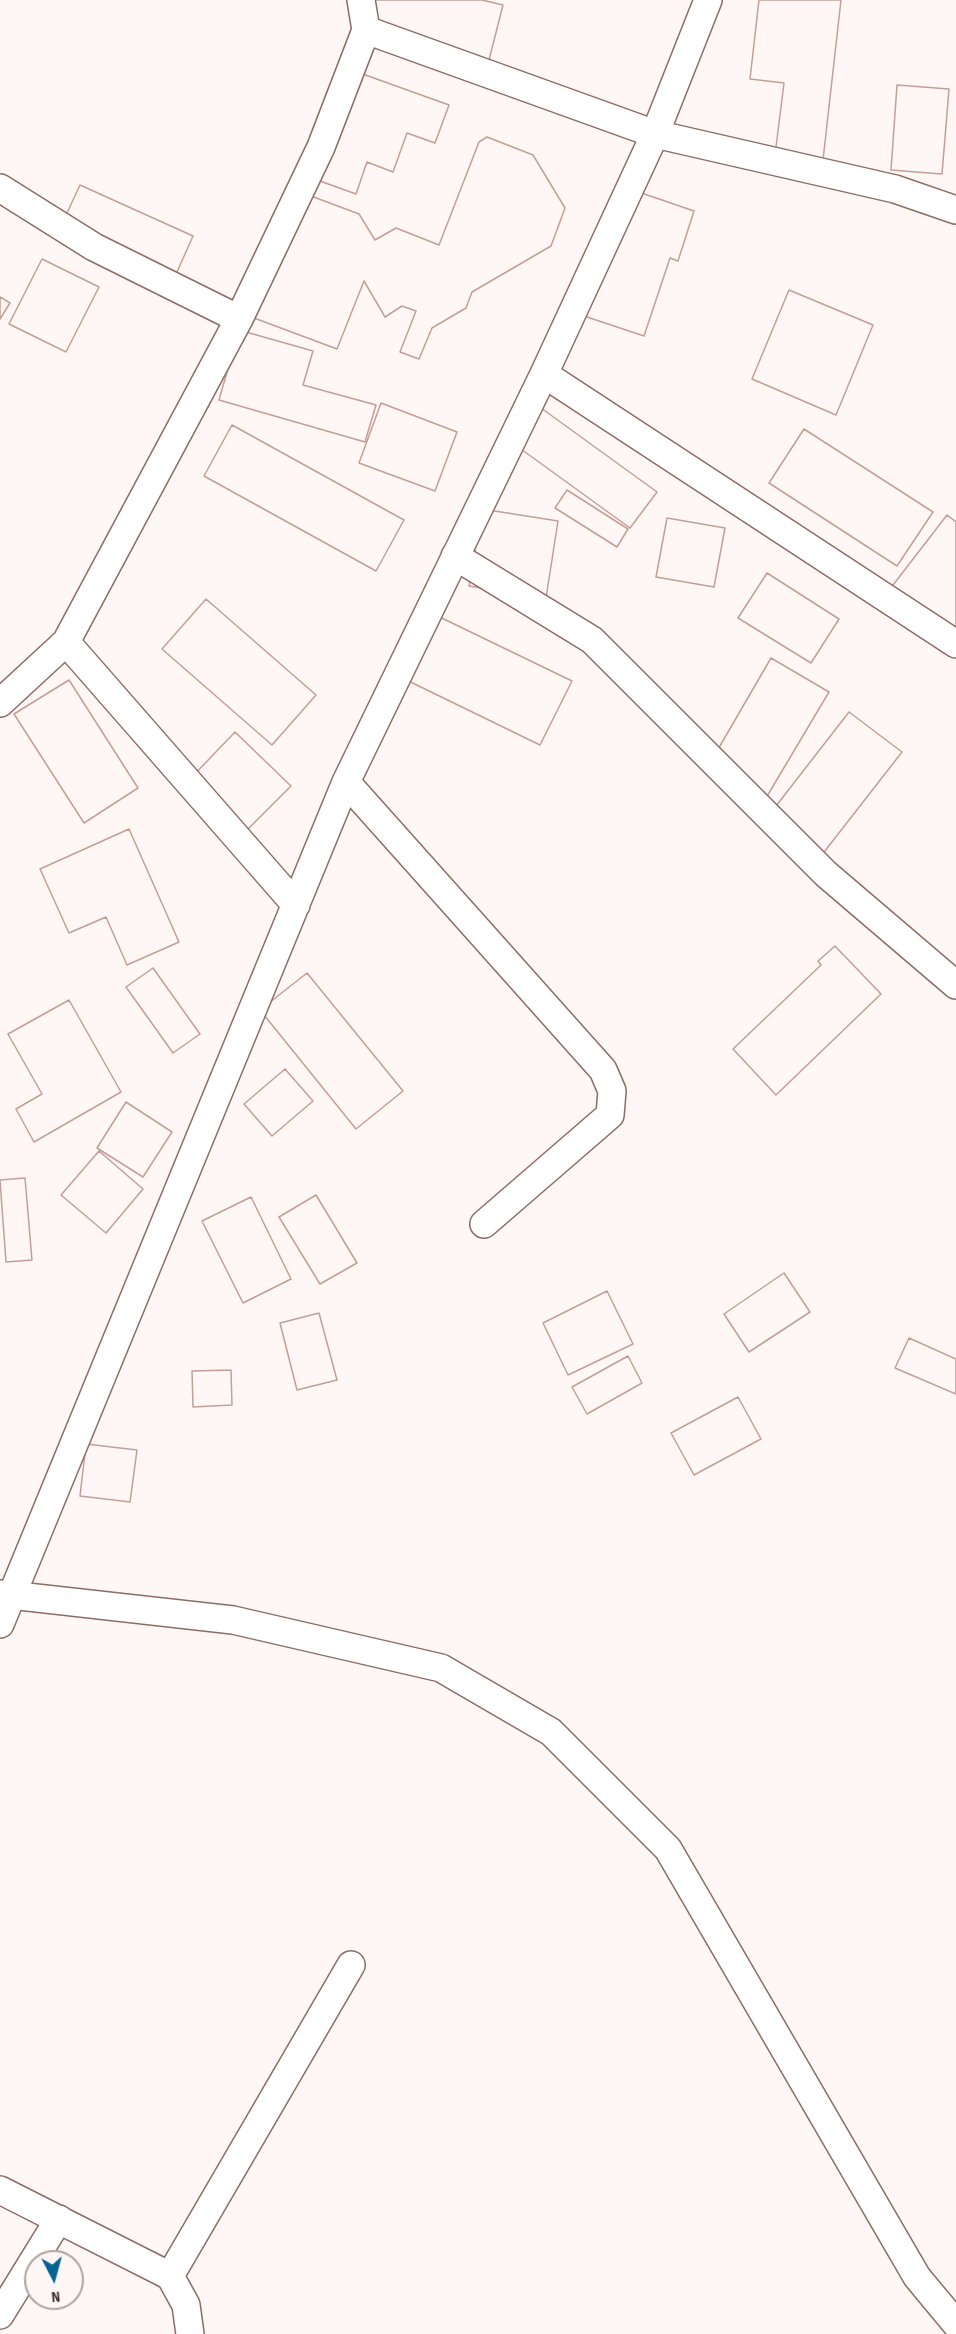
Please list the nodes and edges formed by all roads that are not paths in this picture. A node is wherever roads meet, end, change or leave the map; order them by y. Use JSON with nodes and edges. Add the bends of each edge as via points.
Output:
{"nodes":[{"id":1,"x":361,"y":0,"type":"edge"},
{"id":2,"x":708,"y":0,"type":"edge"},
{"id":3,"x":366,"y":30,"type":"junction"},
{"id":4,"x":655,"y":134,"type":"junction"},
{"id":5,"x":0,"y":188,"type":"edge"},
{"id":6,"x":956,"y":210,"type":"edge"},
{"id":7,"x":238,"y":320,"type":"junction"},
{"id":8,"x":544,"y":374,"type":"junction"},
{"id":9,"x":455,"y":556,"type":"junction"},
{"id":10,"x":66,"y":642,"type":"junction"},
{"id":11,"x":956,"y":644,"type":"edge"},
{"id":12,"x":0,"y":703,"type":"edge"},
{"id":13,"x":346,"y":782,"type":"junction"},
{"id":14,"x":296,"y":905,"type":"junction"},
{"id":15,"x":956,"y":984,"type":"edge"},
{"id":16,"x":484,"y":1224,"type":"dead end"},
{"id":17,"x":6,"y":1594,"type":"edge"},
{"id":18,"x":0,"y":1624,"type":"edge"},
{"id":19,"x":351,"y":1965,"type":"dead end"},
{"id":20,"x":0,"y":2190,"type":"edge"},
{"id":21,"x":59,"y":2219,"type":"junction"},
{"id":22,"x":170,"y":2276,"type":"junction"},
{"id":23,"x":0,"y":2315,"type":"edge"},
{"id":24,"x":956,"y":2324,"type":"edge"},
{"id":25,"x":190,"y":2334,"type":"edge"}],
"edges":[{"from":1,"to":3,"type":"street"},
{"from":2,"to":4,"type":"street"},
{"from":3,"to":4,"type":"street"},
{"from":3,"to":7,"type":"street","via":[[321,147]]},
{"from":4,"to":6,"type":"street","via":[[895,189]]},
{"from":4,"to":8,"type":"street"},
{"from":5,"to":7,"type":"street","via":[[94,247]]},
{"from":7,"to":10,"type":"street"},
{"from":8,"to":9,"type":"street"},
{"from":8,"to":11,"type":"street"},
{"from":9,"to":13,"type":"street"},
{"from":9,"to":15,"type":"street","via":[[592,640],[826,874]]},
{"from":10,"to":12,"type":"street"},
{"from":10,"to":14,"type":"street"},
{"from":13,"to":14,"type":"street"},
{"from":13,"to":16,"type":"street","via":[[603,1070],[612,1091],[610,1115]]},
{"from":14,"to":17,"type":"street"},
{"from":17,"to":18,"type":"street"},
{"from":17,"to":24,"type":"street","via":[[233,1620],[441,1668],[550,1732],[668,1849],[917,2277]]},
{"from":19,"to":22,"type":"street"},
{"from":20,"to":21,"type":"street"},
{"from":21,"to":22,"type":"street"},
{"from":21,"to":23,"type":"street"},
{"from":22,"to":25,"type":"street","via":[[186,2305]]}]}
